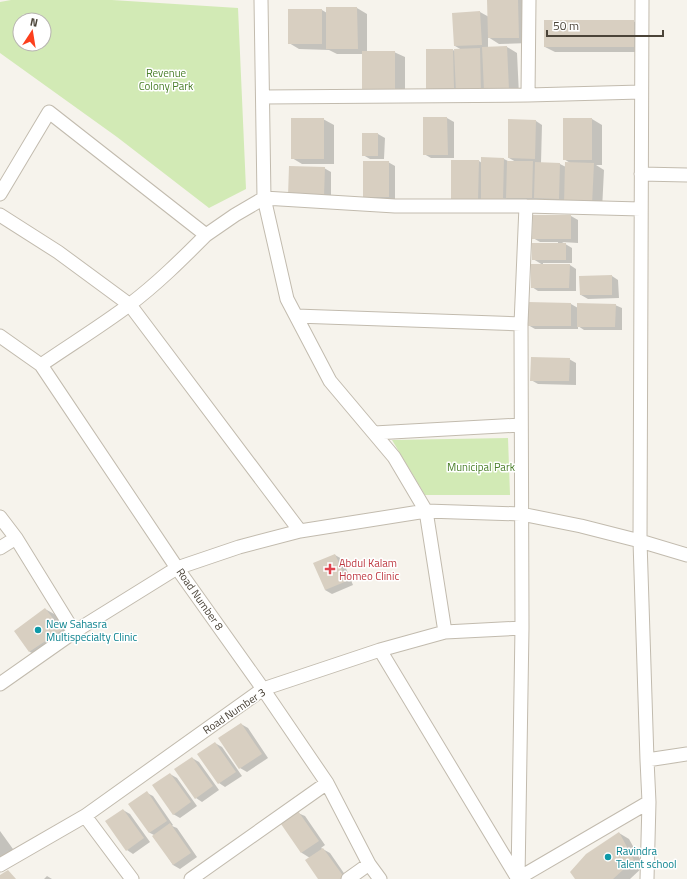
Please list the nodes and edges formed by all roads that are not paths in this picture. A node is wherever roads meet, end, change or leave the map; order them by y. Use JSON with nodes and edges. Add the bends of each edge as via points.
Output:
{"nodes":[{"id":1,"x":261,"y":0,"type":"edge"},
{"id":2,"x":529,"y":0,"type":"edge"},
{"id":3,"x":642,"y":0,"type":"edge"},
{"id":4,"x":641,"y":92,"type":"junction"},
{"id":5,"x":528,"y":95,"type":"junction"},
{"id":6,"x":263,"y":97,"type":"junction"},
{"id":7,"x":641,"y":174,"type":"junction"},
{"id":8,"x":687,"y":175,"type":"edge"},
{"id":9,"x":0,"y":194,"type":"edge"},
{"id":10,"x":264,"y":198,"type":"junction"},
{"id":11,"x":526,"y":206,"type":"junction"},
{"id":12,"x":641,"y":209,"type":"junction"},
{"id":13,"x":0,"y":215,"type":"edge"},
{"id":14,"x":206,"y":235,"type":"junction"},
{"id":15,"x":130,"y":305,"type":"junction"},
{"id":16,"x":296,"y":316,"type":"junction"},
{"id":17,"x":521,"y":324,"type":"junction"},
{"id":18,"x":0,"y":336,"type":"edge"},
{"id":19,"x":41,"y":365,"type":"junction"},
{"id":20,"x":521,"y":425,"type":"junction"},
{"id":21,"x":374,"y":433,"type":"junction"},
{"id":22,"x":426,"y":511,"type":"junction"},
{"id":23,"x":521,"y":514,"type":"junction"},
{"id":24,"x":0,"y":517,"type":"edge"},
{"id":25,"x":300,"y":531,"type":"junction"},
{"id":26,"x":16,"y":538,"type":"junction"},
{"id":27,"x":640,"y":541,"type":"junction"},
{"id":28,"x":0,"y":548,"type":"edge"},
{"id":29,"x":687,"y":555,"type":"edge"},
{"id":30,"x":177,"y":568,"type":"junction"},
{"id":31,"x":522,"y":628,"type":"junction"},
{"id":32,"x":74,"y":632,"type":"junction"},
{"id":33,"x":445,"y":632,"type":"junction"},
{"id":34,"x":380,"y":650,"type":"junction"},
{"id":35,"x":0,"y":684,"type":"edge"},
{"id":36,"x":263,"y":689,"type":"junction"},
{"id":37,"x":687,"y":754,"type":"edge"},
{"id":38,"x":647,"y":760,"type":"junction"},
{"id":39,"x":327,"y":783,"type":"junction"},
{"id":40,"x":649,"y":802,"type":"junction"},
{"id":41,"x":85,"y":816,"type":"junction"},
{"id":42,"x":369,"y":864,"type":"junction"},
{"id":43,"x":0,"y":865,"type":"edge"},
{"id":44,"x":132,"y":879,"type":"edge"},
{"id":45,"x":191,"y":879,"type":"edge"},
{"id":46,"x":348,"y":879,"type":"edge"},
{"id":47,"x":380,"y":879,"type":"edge"},
{"id":48,"x":517,"y":879,"type":"edge"},
{"id":49,"x":647,"y":879,"type":"edge"}],
"edges":[{"from":1,"to":6,"type":"street"},
{"from":2,"to":5,"type":"street"},
{"from":3,"to":4,"type":"street"},
{"from":4,"to":5,"type":"street"},
{"from":4,"to":7,"type":"street"},
{"from":5,"to":6,"type":"street"},
{"from":6,"to":10,"type":"street"},
{"from":7,"to":8,"type":"street"},
{"from":7,"to":12,"type":"street"},
{"from":9,"to":14,"type":"street","via":[[49,112]]},
{"from":10,"to":11,"type":"street","via":[[395,206]]},
{"from":10,"to":14,"type":"street"},
{"from":10,"to":16,"type":"street","via":[[287,299]]},
{"from":11,"to":12,"type":"street"},
{"from":11,"to":17,"type":"street"},
{"from":12,"to":27,"type":"street"},
{"from":13,"to":15,"type":"street","via":[[58,252]]},
{"from":14,"to":15,"type":"street"},
{"from":15,"to":19,"type":"street"},
{"from":15,"to":25,"type":"street"},
{"from":16,"to":17,"type":"street"},
{"from":16,"to":21,"type":"street","via":[[330,381]]},
{"from":17,"to":20,"type":"street"},
{"from":18,"to":19,"type":"street","name":"Road Number 8"},
{"from":19,"to":30,"type":"street","name":"Road Number 8"},
{"from":20,"to":21,"type":"street"},
{"from":20,"to":23,"type":"street"},
{"from":21,"to":22,"type":"street","via":[[394,457]]},
{"from":22,"to":23,"type":"street"},
{"from":22,"to":25,"type":"street"},
{"from":22,"to":33,"type":"street"},
{"from":23,"to":27,"type":"street"},
{"from":23,"to":31,"type":"street"},
{"from":24,"to":26,"type":"street"},
{"from":25,"to":30,"type":"street","via":[[239,547]]},
{"from":26,"to":28,"type":"street"},
{"from":26,"to":32,"type":"street"},
{"from":27,"to":29,"type":"street"},
{"from":27,"to":38,"type":"street"},
{"from":30,"to":32,"type":"street"},
{"from":30,"to":36,"type":"street","name":"Road Number 8"},
{"from":31,"to":33,"type":"street","name":"Road Number 3"},
{"from":31,"to":48,"type":"street"},
{"from":32,"to":35,"type":"street"},
{"from":33,"to":34,"type":"street","name":"Road Number 3"},
{"from":34,"to":36,"type":"street","name":"Road Number 3"},
{"from":34,"to":48,"type":"street"},
{"from":36,"to":39,"type":"street","name":"Road Number 8"},
{"from":36,"to":41,"type":"street","name":"Road Number 3"},
{"from":37,"to":38,"type":"street"},
{"from":38,"to":40,"type":"street"},
{"from":39,"to":42,"type":"street","name":"Road Number 8"},
{"from":39,"to":45,"type":"street"},
{"from":40,"to":48,"type":"street"},
{"from":40,"to":49,"type":"street"},
{"from":41,"to":43,"type":"street","name":"Road Number 3"},
{"from":41,"to":44,"type":"street"},
{"from":42,"to":46,"type":"street"},
{"from":42,"to":47,"type":"street","name":"Road Number 8"}]}
